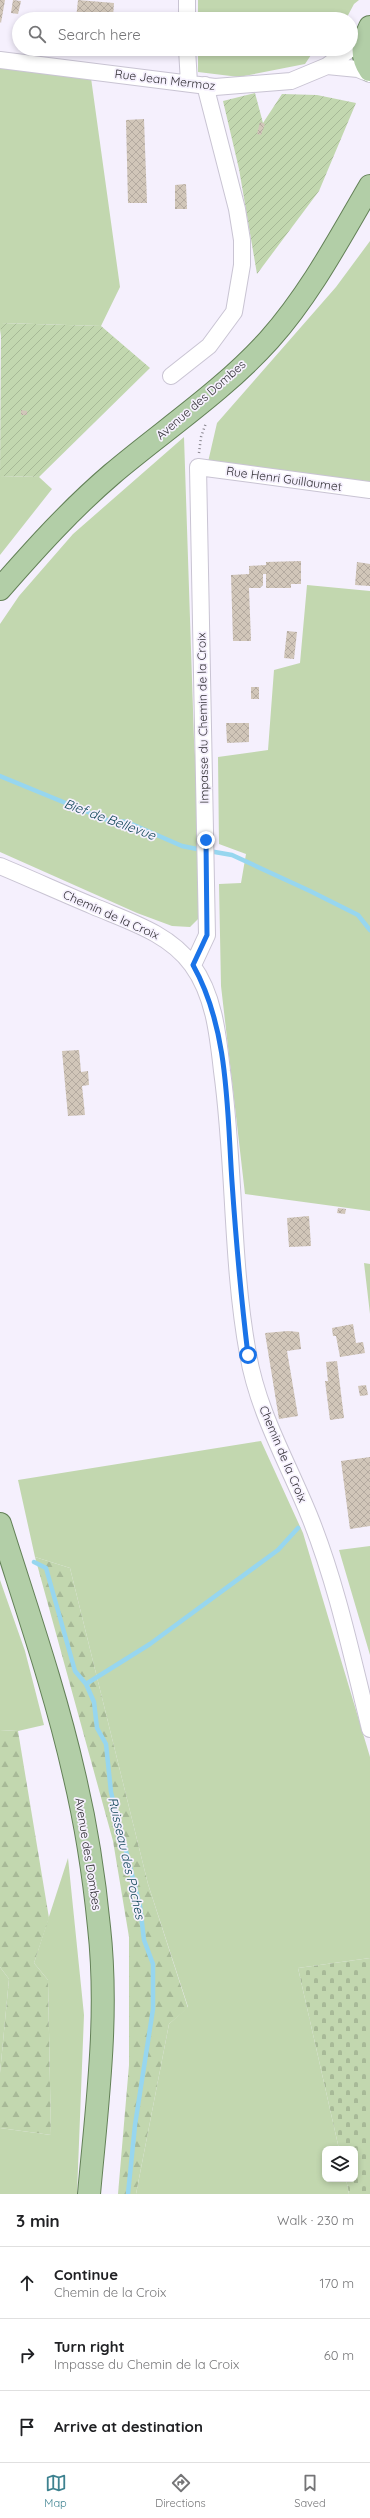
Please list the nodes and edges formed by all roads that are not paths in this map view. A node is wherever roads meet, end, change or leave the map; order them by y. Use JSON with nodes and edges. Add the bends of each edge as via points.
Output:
{"nodes":[{"id":1,"x":187,"y":0,"type":"edge"},
{"id":2,"x":187,"y":12,"type":"edge"},
{"id":3,"x":359,"y":40,"type":"edge"},
{"id":4,"x":187,"y":56,"type":"edge"},
{"id":5,"x":339,"y":56,"type":"edge"},
{"id":6,"x":0,"y":60,"type":"edge"},
{"id":7,"x":327,"y":66,"type":"junction"},
{"id":8,"x":370,"y":70,"type":"edge"},
{"id":9,"x":370,"y":74,"type":"edge"},
{"id":10,"x":189,"y":83,"type":"junction"},
{"id":11,"x":205,"y":85,"type":"junction"},
{"id":12,"x":370,"y":186,"type":"edge"},
{"id":13,"x":171,"y":376,"type":"dead end"},
{"id":14,"x":198,"y":467,"type":"joint"},
{"id":15,"x":370,"y":490,"type":"edge"},
{"id":16,"x":0,"y":589,"type":"edge"},
{"id":17,"x":0,"y":866,"type":"edge"},
{"id":18,"x":193,"y":965,"type":"junction"},
{"id":19,"x":0,"y":1524,"type":"edge"},
{"id":20,"x":370,"y":1729,"type":"edge"},
{"id":21,"x":89,"y":2194,"type":"edge"}],
"edges":[{"from":1,"to":2,"type":"street"},
{"from":3,"to":8,"type":"main road"},
{"from":4,"to":10,"type":"street"},
{"from":5,"to":7,"type":"street","name":"Rue Jean Mermoz"},
{"from":6,"to":10,"type":"street","name":"Rue Jean Mermoz"},
{"from":7,"to":9,"type":"street","name":"Rue Jean Mermoz","via":[[358,69]]},
{"from":7,"to":11,"type":"street","name":"Rue Jean Mermoz","via":[[291,81]]},
{"from":10,"to":11,"type":"street","name":"Rue Jean Mermoz"},
{"from":11,"to":13,"type":"street","via":[[237,209],[242,240],[242,265],[234,312],[209,346]]},
{"from":12,"to":16,"type":"main road","name":"Avenue des Dombes","via":[[320,272],[269,340],[214,391],[111,475],[46,536]]},
{"from":14,"to":15,"type":"street","name":"Rue Henri Guillaumet"},
{"from":14,"to":18,"type":"street","name":"Impasse du Chemin de la Croix","via":[[207,935]]},
{"from":17,"to":18,"type":"street","name":"Chemin de la Croix","via":[[158,934]]},
{"from":18,"to":20,"type":"street","name":"Chemin de la Croix","via":[[204,986],[217,1030],[228,1110],[240,1282],[248,1355],[264,1415],[309,1514],[333,1580]]},
{"from":19,"to":21,"type":"main road","name":"Avenue des Dombes","via":[[74,1773],[90,1857],[99,1928],[102,2003],[101,2054]]}]}
